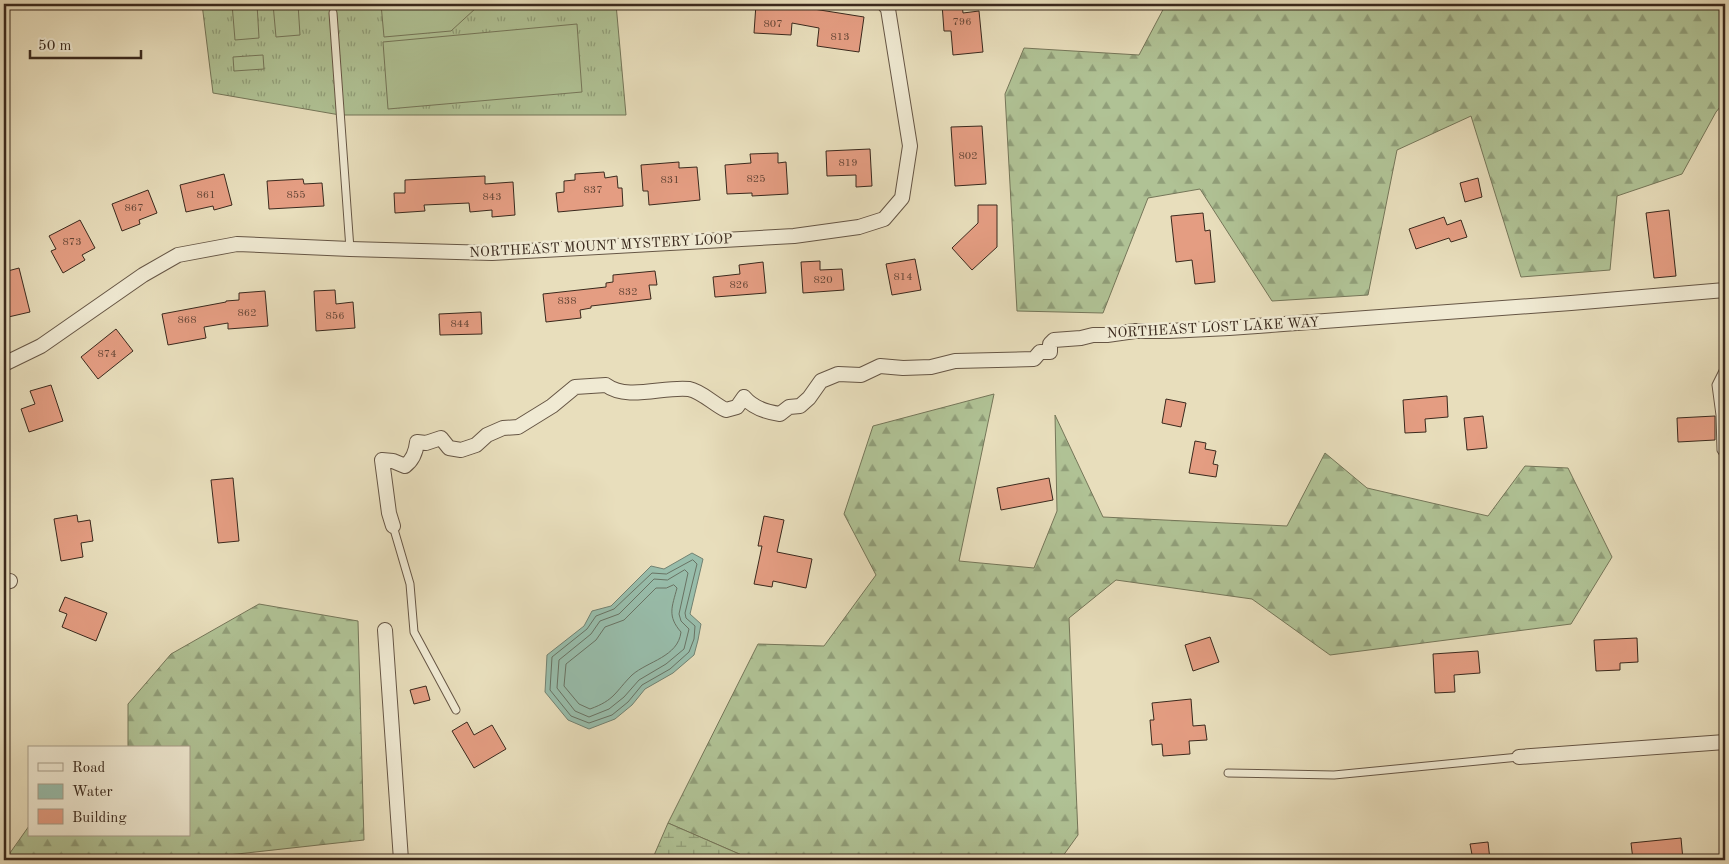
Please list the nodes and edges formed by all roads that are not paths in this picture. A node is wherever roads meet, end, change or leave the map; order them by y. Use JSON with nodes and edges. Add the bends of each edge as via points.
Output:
{"nodes":[{"id":1,"x":884,"y":4,"type":"edge"},
{"id":2,"x":333,"y":13,"type":"dead end"},
{"id":3,"x":350,"y":249,"type":"junction"},
{"id":4,"x":1725,"y":290,"type":"edge"},
{"id":5,"x":4,"y":364,"type":"edge"},
{"id":6,"x":1725,"y":367,"type":"edge"},
{"id":7,"x":1725,"y":456,"type":"edge"},
{"id":8,"x":393,"y":526,"type":"joint"},
{"id":9,"x":385,"y":630,"type":"dead end"},
{"id":10,"x":456,"y":710,"type":"dead end"},
{"id":11,"x":1725,"y":742,"type":"edge"},
{"id":12,"x":1519,"y":757,"type":"joint"},
{"id":13,"x":1228,"y":773,"type":"dead end"},
{"id":14,"x":401,"y":860,"type":"edge"}],
"edges":[{"from":1,"to":3,"type":"street","name":"NORTHEAST MOUNT MYSTERY LOOP","via":[[888,9],[910,146],[902,198],[884,219],[859,227],[794,236],[619,246],[492,253]]},
{"from":2,"to":3,"type":"lane"},
{"from":3,"to":5,"type":"street","name":"NORTHEAST MOUNT MYSTERY LOOP","via":[[237,244],[178,255],[143,275],[40,346]]},
{"from":4,"to":8,"type":"street","name":"NORTHEAST LOST LAKE WAY","via":[[1264,326],[1135,331],[1054,340],[1050,344],[1050,352],[1040,352],[1034,359],[955,361],[931,367],[880,366],[861,375],[838,374],[821,381],[800,406],[789,407],[780,414],[753,406],[744,397],[737,407],[726,410],[688,389],[639,392],[614,391],[606,385],[575,387],[518,427],[503,428],[487,435],[476,445],[461,450],[449,448],[441,438],[426,444],[417,442],[416,451],[405,466],[382,460]]},
{"from":6,"to":7,"type":"lane","via":[[1716,385]]},
{"from":8,"to":10,"type":"lane","via":[[410,584],[414,632]]},
{"from":9,"to":14,"type":"street"},
{"from":11,"to":12,"type":"street"},
{"from":12,"to":13,"type":"lane","via":[[1334,775]]}]}
